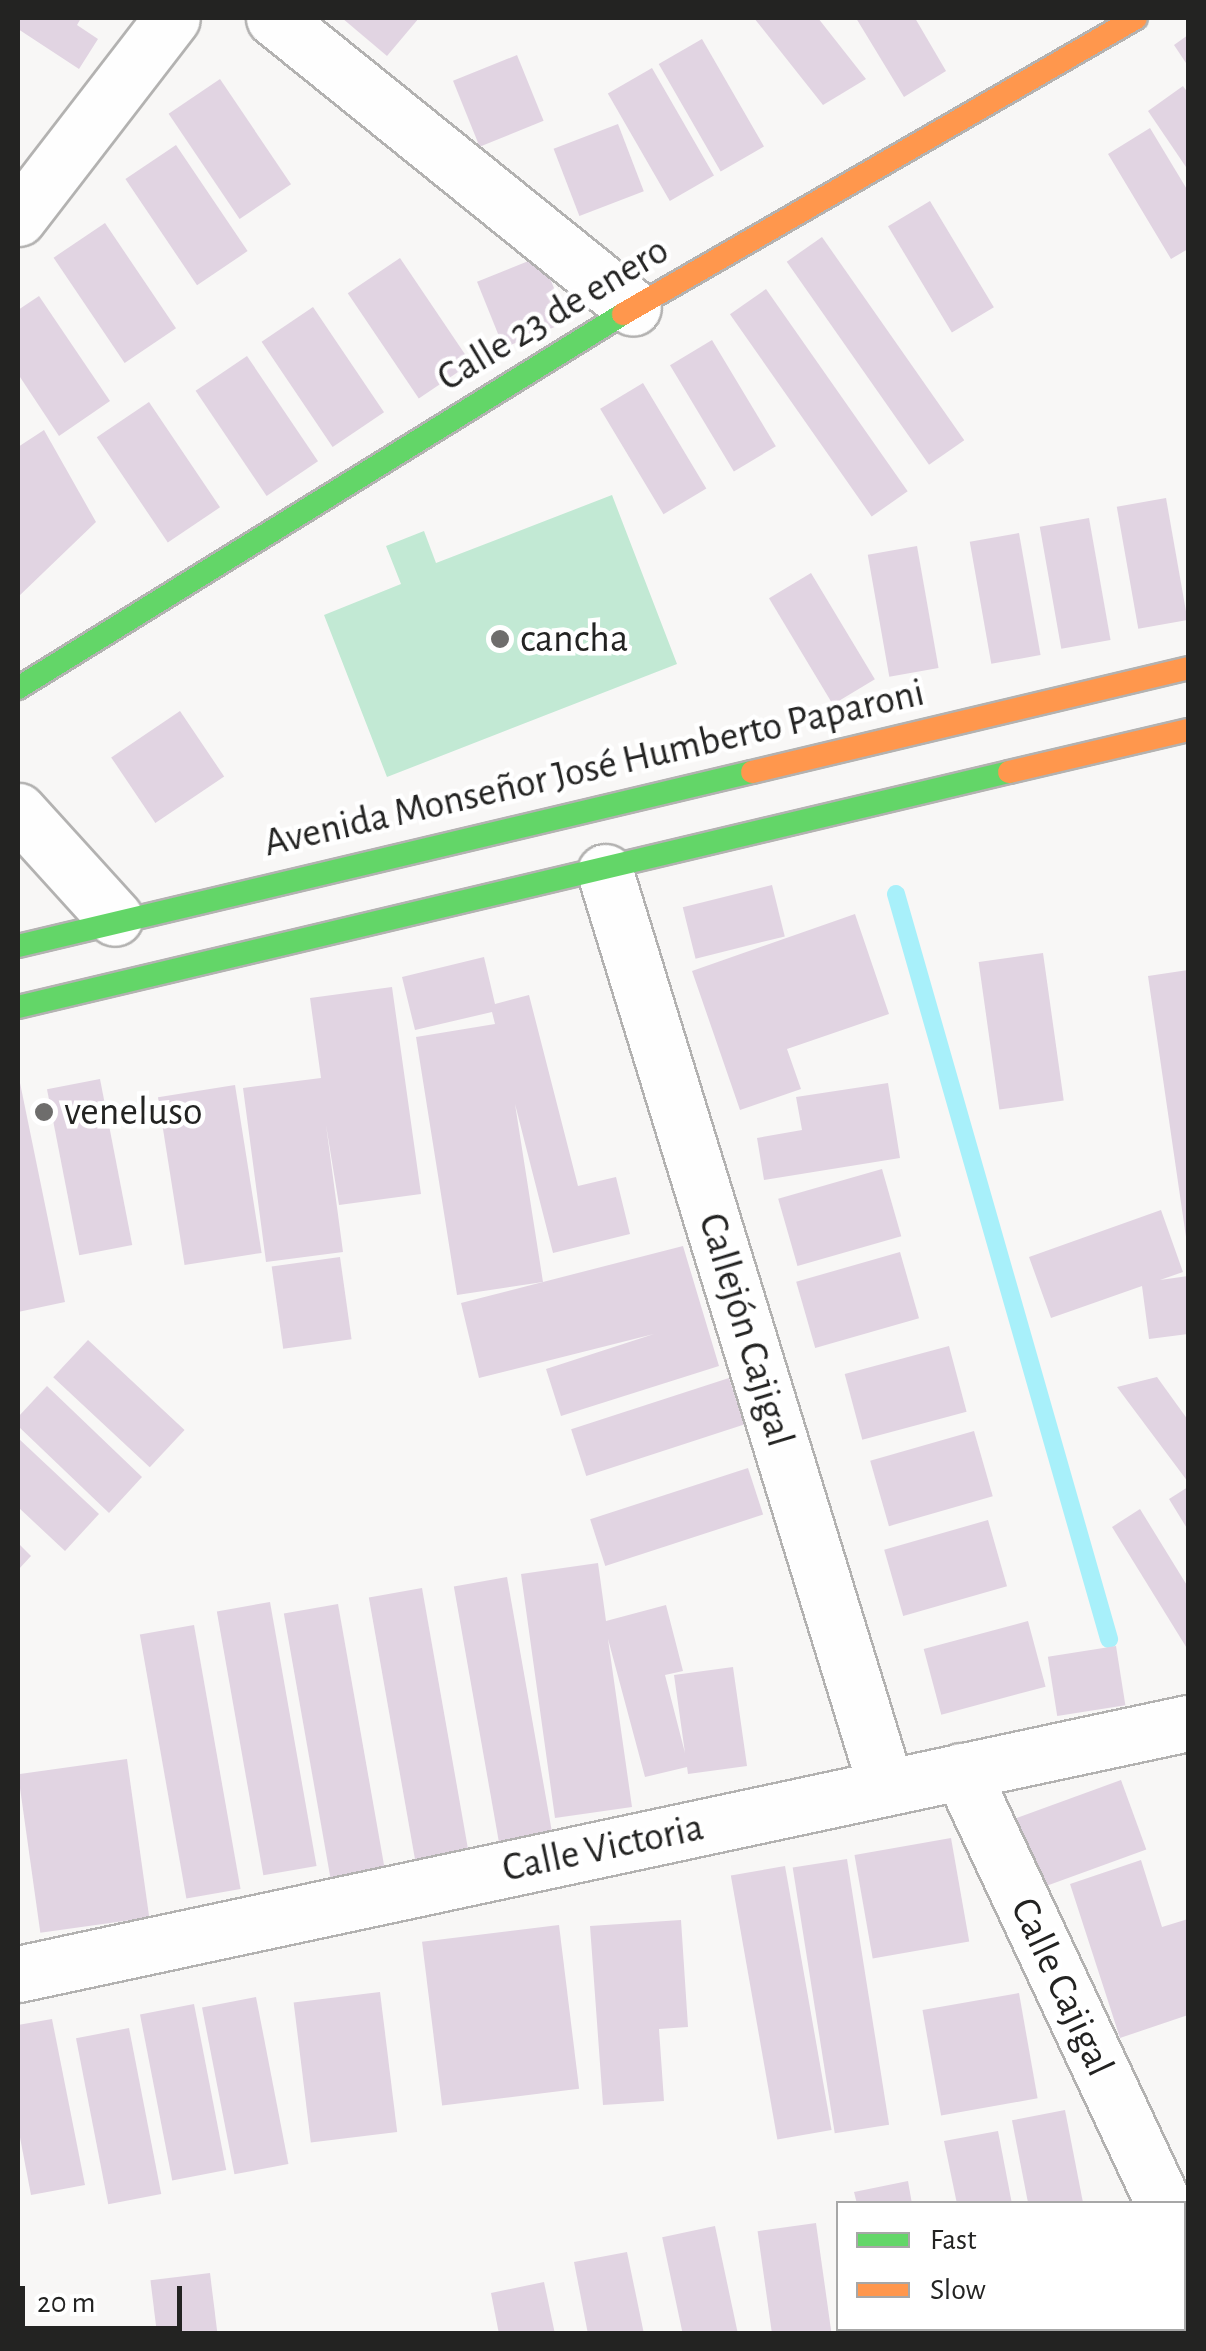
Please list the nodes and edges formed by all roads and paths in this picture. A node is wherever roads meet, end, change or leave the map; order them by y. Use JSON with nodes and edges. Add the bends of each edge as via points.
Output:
{"nodes":[{"id":1,"x":172,"y":18,"type":"edge"},
{"id":2,"x":274,"y":18,"type":"edge"},
{"id":3,"x":1136,"y":18,"type":"edge"},
{"id":4,"x":18,"y":218,"type":"edge"},
{"id":5,"x":633,"y":308,"type":"junction"},
{"id":6,"x":1188,"y":668,"type":"edge"},
{"id":7,"x":18,"y":688,"type":"edge"},
{"id":8,"x":1188,"y":730,"type":"edge"},
{"id":9,"x":18,"y":811,"type":"edge"},
{"id":10,"x":605,"y":872,"type":"junction"},
{"id":11,"x":115,"y":918,"type":"junction"},
{"id":12,"x":18,"y":946,"type":"edge"},
{"id":13,"x":18,"y":1007,"type":"edge"},
{"id":14,"x":1188,"y":1722,"type":"edge"},
{"id":15,"x":961,"y":1771,"type":"junction"},
{"id":16,"x":886,"y":1787,"type":"junction"},
{"id":17,"x":18,"y":1974,"type":"edge"},
{"id":18,"x":1163,"y":2201,"type":"edge"}],
"edges":[{"from":1,"to":4,"type":"street"},
{"from":2,"to":5,"type":"street"},
{"from":3,"to":5,"type":"street","name":"Calle 23 de enero"},
{"from":5,"to":7,"type":"street","name":"Calle 23 de enero"},
{"from":6,"to":11,"type":"street","name":"Avenida Monseñor José Humberto Paparoni"},
{"from":8,"to":10,"type":"street"},
{"from":9,"to":11,"type":"street"},
{"from":10,"to":13,"type":"street"},
{"from":10,"to":16,"type":"street","name":"Callejón Cajigal"},
{"from":11,"to":12,"type":"street","name":"Avenida Monseñor José Humberto Paparoni"},
{"from":14,"to":15,"type":"street","name":"Calle Victoria"},
{"from":15,"to":16,"type":"street","name":"Calle Victoria"},
{"from":15,"to":18,"type":"street","name":"Calle Cajigal"},
{"from":16,"to":17,"type":"street","name":"Calle Victoria"}]}
